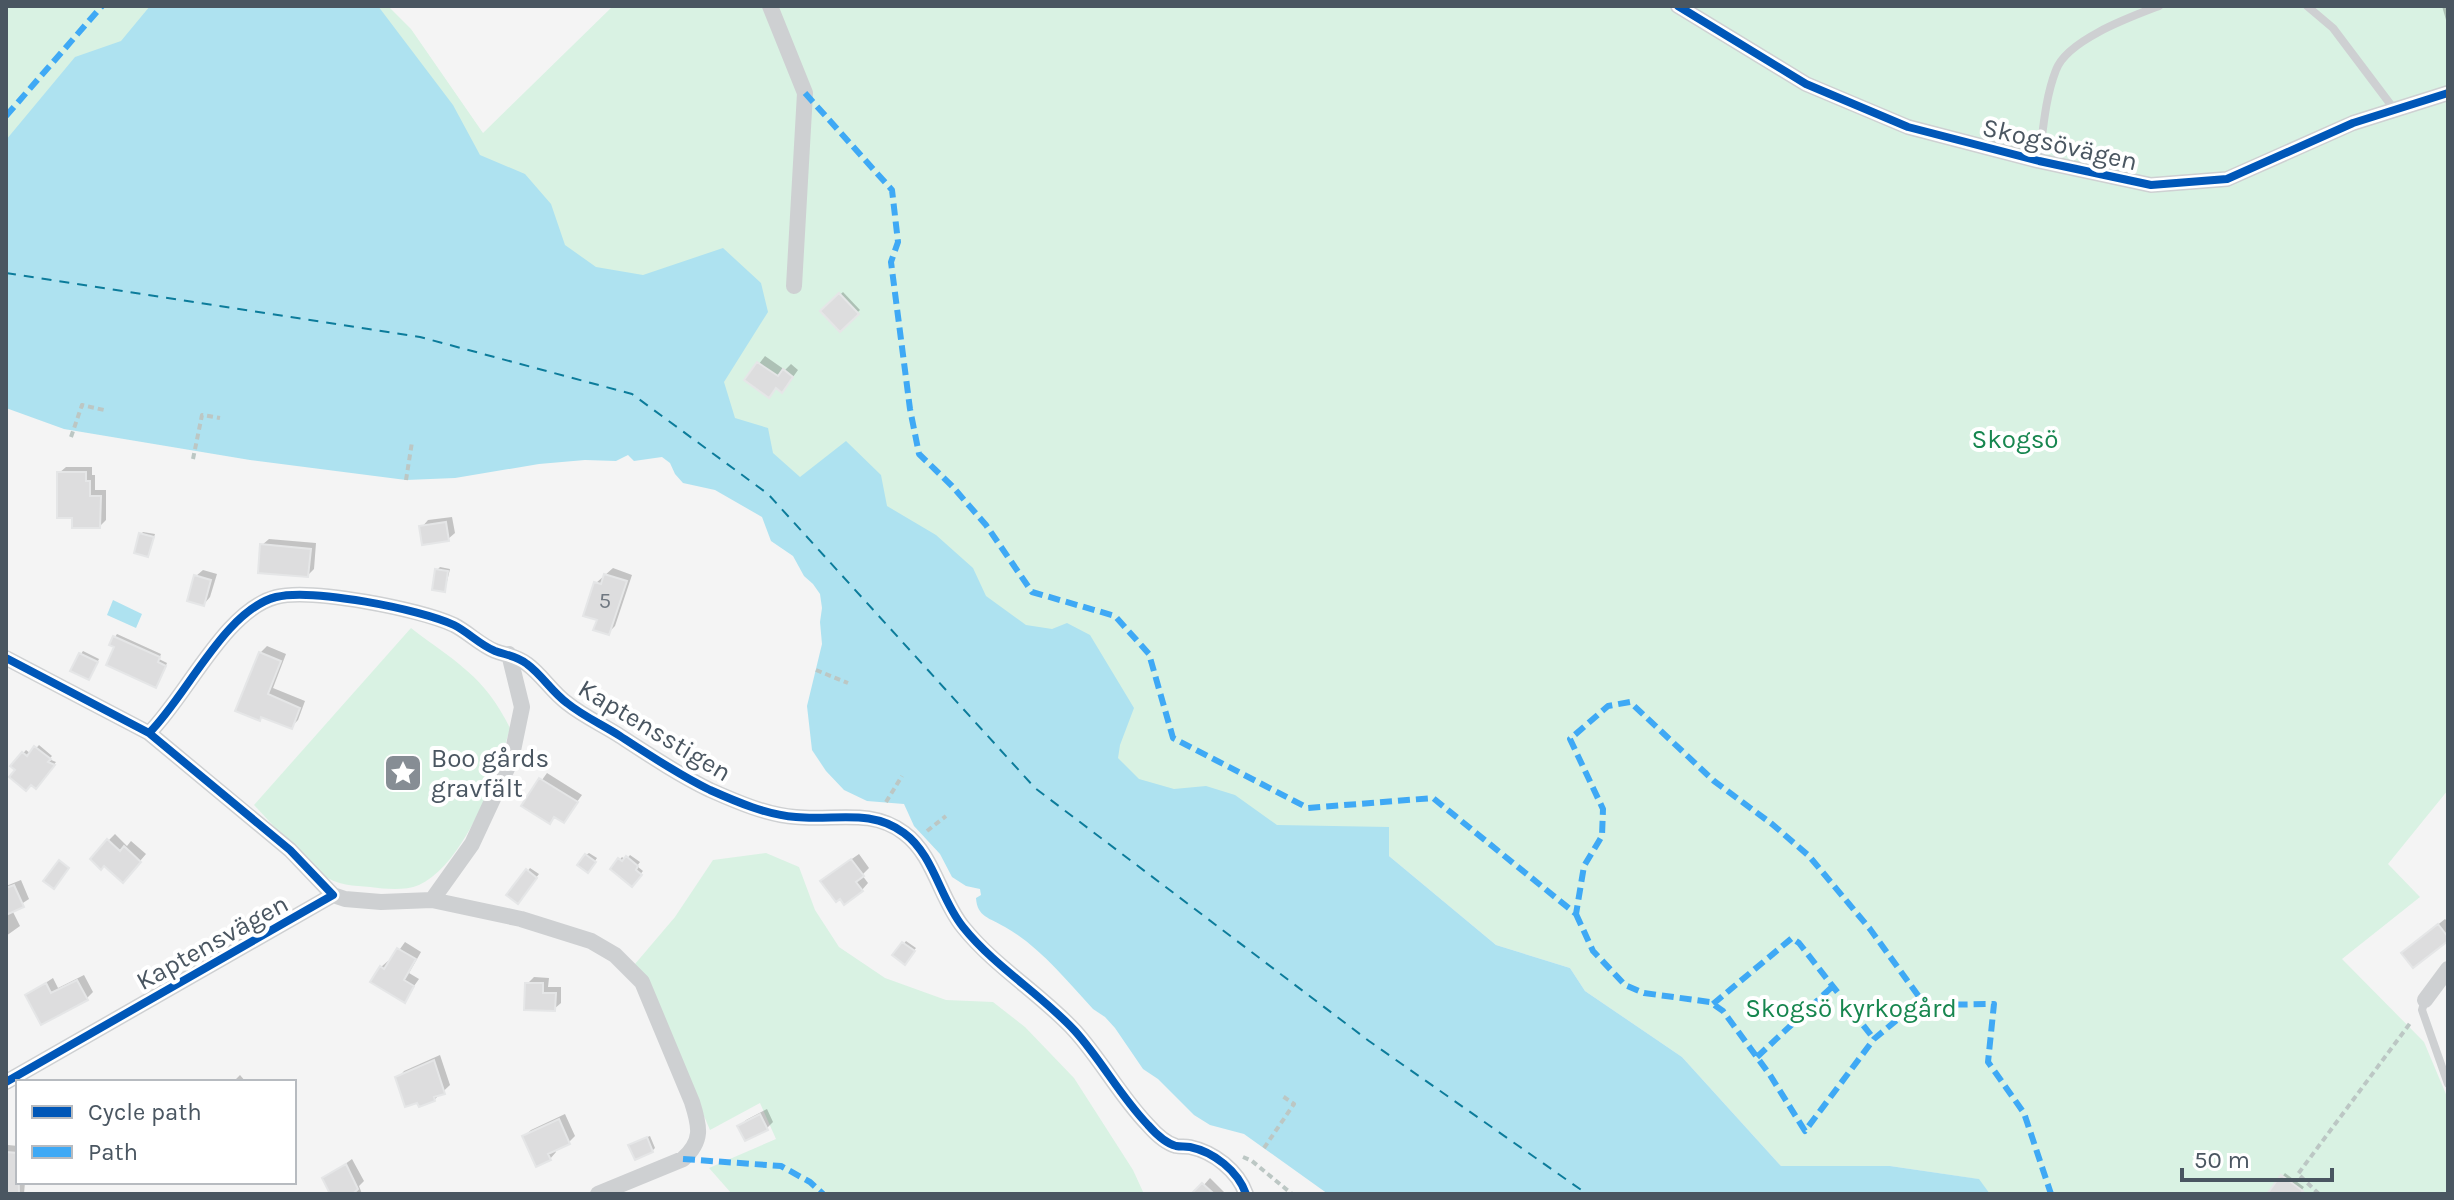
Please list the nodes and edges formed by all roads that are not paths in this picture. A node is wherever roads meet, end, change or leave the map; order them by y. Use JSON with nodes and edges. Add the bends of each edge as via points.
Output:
{"nodes":[{"id":1,"x":770,"y":6,"type":"edge"},
{"id":2,"x":1678,"y":6,"type":"edge"},
{"id":3,"x":2159,"y":6,"type":"edge"},
{"id":4,"x":2307,"y":6,"type":"edge"},
{"id":5,"x":2448,"y":93,"type":"edge"},
{"id":6,"x":2394,"y":109,"type":"junction"},
{"id":7,"x":2039,"y":161,"type":"junction"},
{"id":8,"x":794,"y":286,"type":"dead end"},
{"id":9,"x":509,"y":654,"type":"junction"},
{"id":10,"x":6,"y":658,"type":"edge"},
{"id":11,"x":149,"y":733,"type":"junction"},
{"id":12,"x":333,"y":895,"type":"junction"},
{"id":13,"x":432,"y":900,"type":"junction"},
{"id":14,"x":2448,"y":969,"type":"edge"},
{"id":15,"x":2424,"y":1005,"type":"joint"},
{"id":16,"x":6,"y":1082,"type":"edge"},
{"id":17,"x":2448,"y":1084,"type":"edge"},
{"id":18,"x":598,"y":1194,"type":"edge"},
{"id":19,"x":1246,"y":1194,"type":"edge"}],
"edges":[{"from":1,"to":8,"type":"street","via":[[805,93]]},
{"from":2,"to":7,"type":"street","name":"Skogsövägen","via":[[1843,101],[1908,127]]},
{"from":3,"to":7,"type":"lane","via":[[2083,40],[2056,67]]},
{"from":4,"to":6,"type":"lane","via":[[2333,28]]},
{"from":5,"to":6,"type":"street","name":"Skogsövägen"},
{"from":6,"to":7,"type":"street","name":"Skogsövägen","via":[[2227,179],[2151,185]]},
{"from":9,"to":11,"type":"street","name":"Kaptensstigen","via":[[453,624],[375,603],[277,597],[235,623]]},
{"from":9,"to":13,"type":"street","via":[[522,707],[511,760],[472,844]]},
{"from":9,"to":19,"type":"street","name":"Kaptensstigen","via":[[526,662],[567,703],[708,789],[773,813],[866,817],[903,832],[924,856],[966,931],[1075,1030],[1149,1127],[1167,1142],[1221,1161],[1241,1180]]},
{"from":10,"to":11,"type":"street","name":"Kaptensvägen"},
{"from":11,"to":12,"type":"street","name":"Kaptensvägen","via":[[290,850]]},
{"from":12,"to":13,"type":"street","via":[[381,902]]},
{"from":12,"to":16,"type":"street","name":"Kaptensvägen"},
{"from":13,"to":18,"type":"street","via":[[591,941],[615,955],[642,982],[692,1102],[698,1140],[683,1159]]},
{"from":14,"to":15,"type":"street"},
{"from":15,"to":17,"type":"lane"}]}
